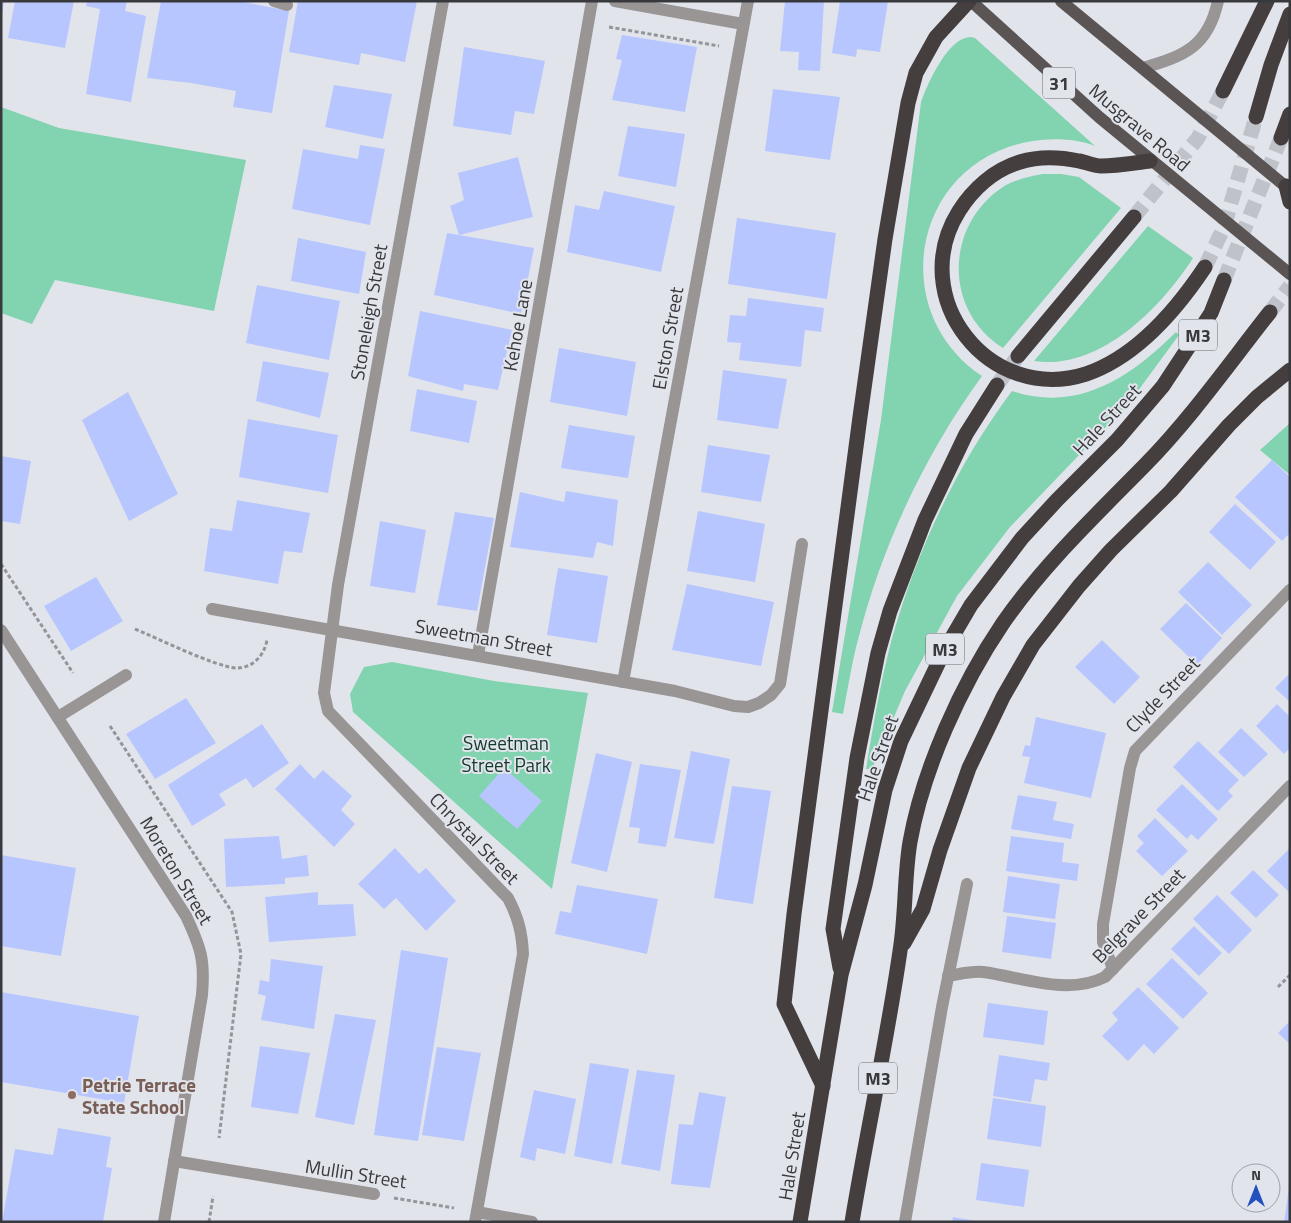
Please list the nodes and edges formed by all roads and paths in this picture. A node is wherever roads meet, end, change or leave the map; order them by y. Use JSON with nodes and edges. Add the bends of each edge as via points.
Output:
{"nodes":[{"id":1,"x":443,"y":1,"type":"edge"},
{"id":2,"x":592,"y":1,"type":"edge"},
{"id":3,"x":615,"y":1,"type":"edge"},
{"id":4,"x":748,"y":1,"type":"edge"},
{"id":5,"x":970,"y":1,"type":"edge"},
{"id":6,"x":1061,"y":1,"type":"edge"},
{"id":7,"x":1218,"y":1,"type":"edge"},
{"id":8,"x":1267,"y":1,"type":"edge"},
{"id":9,"x":1290,"y":14,"type":"edge"},
{"id":10,"x":743,"y":24,"type":"junction"},
{"id":11,"x":604,"y":26,"type":"dead end"},
{"id":12,"x":1290,"y":38,"type":"edge"},
{"id":13,"x":721,"y":47,"type":"dead end"},
{"id":14,"x":1271,"y":65,"type":"junction"},
{"id":15,"x":1143,"y":68,"type":"junction"},
{"id":16,"x":1223,"y":91,"type":"tunnel mouth"},
{"id":17,"x":1290,"y":114,"type":"edge"},
{"id":18,"x":1256,"y":118,"type":"tunnel mouth"},
{"id":19,"x":1281,"y":138,"type":"tunnel mouth"},
{"id":20,"x":1150,"y":161,"type":"junction"},
{"id":21,"x":1288,"y":188,"type":"edge"},
{"id":22,"x":1290,"y":202,"type":"edge"},
{"id":23,"x":1134,"y":217,"type":"tunnel mouth"},
{"id":24,"x":1205,"y":267,"type":"tunnel mouth"},
{"id":25,"x":1290,"y":274,"type":"edge"},
{"id":26,"x":1224,"y":280,"type":"tunnel mouth"},
{"id":27,"x":1270,"y":312,"type":"tunnel mouth"},
{"id":28,"x":1018,"y":356,"type":"tunnel mouth"},
{"id":29,"x":1287,"y":374,"type":"edge"},
{"id":30,"x":997,"y":385,"type":"tunnel mouth"},
{"id":31,"x":802,"y":544,"type":"dead end"},
{"id":32,"x":1,"y":564,"type":"edge"},
{"id":33,"x":1290,"y":590,"type":"edge"},
{"id":34,"x":212,"y":609,"type":"dead end"},
{"id":35,"x":272,"y":620,"type":"junction"},
{"id":36,"x":135,"y":629,"type":"dead end"},
{"id":37,"x":332,"y":629,"type":"junction"},
{"id":38,"x":1,"y":630,"type":"edge"},
{"id":39,"x":478,"y":655,"type":"junction"},
{"id":40,"x":73,"y":673,"type":"dead end"},
{"id":41,"x":126,"y":675,"type":"dead end"},
{"id":42,"x":623,"y":682,"type":"junction"},
{"id":43,"x":58,"y":717,"type":"junction"},
{"id":44,"x":1290,"y":786,"type":"edge"},
{"id":45,"x":967,"y":884,"type":"dead end"},
{"id":46,"x":901,"y":949,"type":"junction"},
{"id":47,"x":1113,"y":969,"type":"junction"},
{"id":48,"x":841,"y":975,"type":"junction"},
{"id":49,"x":1290,"y":975,"type":"edge"},
{"id":50,"x":948,"y":976,"type":"junction"},
{"id":51,"x":1278,"y":987,"type":"dead end"},
{"id":52,"x":823,"y":1086,"type":"junction"},
{"id":53,"x":174,"y":1161,"type":"junction"},
{"id":54,"x":374,"y":1194,"type":"joint"},
{"id":55,"x":213,"y":1196,"type":"dead end"},
{"id":56,"x":476,"y":1217,"type":"edge"},
{"id":57,"x":164,"y":1222,"type":"edge"},
{"id":58,"x":208,"y":1222,"type":"edge"},
{"id":59,"x":532,"y":1222,"type":"edge"},
{"id":60,"x":800,"y":1222,"type":"edge"},
{"id":61,"x":852,"y":1222,"type":"edge"},
{"id":62,"x":905,"y":1222,"type":"edge"}],
"edges":[{"from":1,"to":37,"type":"street","name":"Stoneleigh Street"},
{"from":2,"to":39,"type":"street","name":"Kehoe Lane"},
{"from":3,"to":10,"type":"street"},
{"from":4,"to":10,"type":"street","name":"Elston Street"},
{"from":5,"to":20,"type":"main road","name":"Musgrave Road","number":"31","via":[[1010,40]]},
{"from":5,"to":52,"type":"highway","via":[[936,38],[916,73],[908,103],[859,427],[784,1004]]},
{"from":6,"to":15,"type":"main road"},
{"from":7,"to":15,"type":"street","via":[[1212,20],[1195,47],[1176,58]]},
{"from":8,"to":16,"type":"highway"},
{"from":9,"to":14,"type":"highway"},
{"from":10,"to":42,"type":"street","name":"Elston Street"},
{"from":11,"to":13,"type":"path"},
{"from":12,"to":14,"type":"highway"},
{"from":14,"to":18,"type":"highway"},
{"from":15,"to":21,"type":"main road"},
{"from":17,"to":19,"type":"highway"},
{"from":20,"to":24,"type":"highway","via":[[1100,166],[1062,158],[1041,158],[999,171],[979,186],[965,200],[953,220],[941,258],[941,280],[954,320],[966,339],[1000,366],[1042,378],[1071,377],[1105,366],[1150,332],[1173,309]]},
{"from":20,"to":25,"type":"main road","name":"Musgrave Road","number":"31"},
{"from":21,"to":22,"type":"highway"},
{"from":23,"to":28,"type":"highway"},
{"from":26,"to":48,"type":"highway","name":"Hale Street","number":"M3","via":[[1211,313],[1163,386],[1118,440],[1022,538],[971,605],[944,651],[901,741],[885,790],[865,885]]},
{"from":27,"to":46,"type":"highway","number":"M3","via":[[1195,410],[1051,562],[1002,625],[976,668],[935,755],[920,798],[910,844]]},
{"from":29,"to":46,"type":"highway","via":[[1229,425],[1171,491],[1111,550],[1033,645],[969,768],[940,850],[924,909]]},
{"from":30,"to":48,"type":"highway","via":[[966,434],[925,520],[890,611],[878,653],[857,758],[833,929]]},
{"from":31,"to":42,"type":"street","name":"Sweetman Street","via":[[780,684],[771,695],[748,707]]},
{"from":32,"to":40,"type":"path"},
{"from":33,"to":47,"type":"street","name":"Clyde Street","via":[[1135,751],[1103,924],[1103,942]]},
{"from":34,"to":35,"type":"street","name":"Sweetman Street"},
{"from":35,"to":36,"type":"path","via":[[262,656],[249,665],[236,668]]},
{"from":35,"to":37,"type":"street","name":"Sweetman Street"},
{"from":37,"to":39,"type":"street","name":"Sweetman Street"},
{"from":37,"to":56,"type":"street","name":"Chrystal Street","via":[[324,693],[328,711],[508,898],[518,916],[523,954]]},
{"from":38,"to":43,"type":"street","name":"Moreton Street"},
{"from":39,"to":42,"type":"street","name":"Sweetman Street"},
{"from":41,"to":43,"type":"street"},
{"from":43,"to":53,"type":"street","name":"Moreton Street","via":[[186,916],[201,947],[204,969],[202,995]]},
{"from":44,"to":47,"type":"street","name":"Belgrave Street"},
{"from":45,"to":50,"type":"street"},
{"from":46,"to":61,"type":"highway","number":"M3"},
{"from":47,"to":50,"type":"street","name":"Belgrave Street","via":[[1105,978],[1093,983],[1071,986],[983,972]]},
{"from":48,"to":52,"type":"highway","name":"Hale Street","number":"M3"},
{"from":49,"to":51,"type":"path"},
{"from":50,"to":62,"type":"street"},
{"from":52,"to":60,"type":"highway","name":"Hale Street","number":"M3"},
{"from":53,"to":54,"type":"street","name":"Mullin Street"},
{"from":53,"to":57,"type":"street","name":"Moreton Street"},
{"from":54,"to":56,"type":"path","name":"Mullin Street"},
{"from":55,"to":58,"type":"path"},
{"from":56,"to":59,"type":"street"}]}
